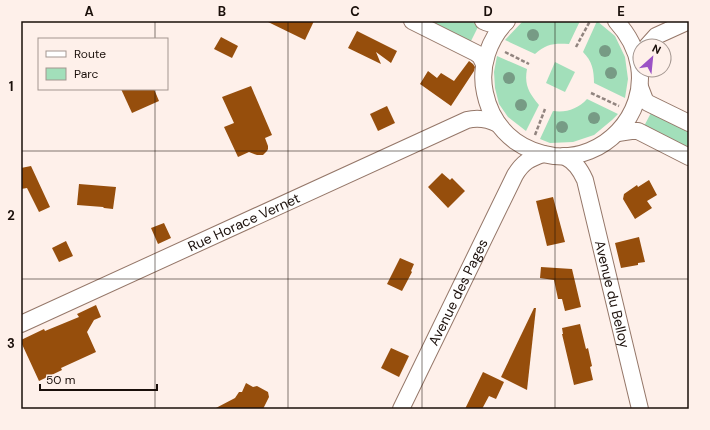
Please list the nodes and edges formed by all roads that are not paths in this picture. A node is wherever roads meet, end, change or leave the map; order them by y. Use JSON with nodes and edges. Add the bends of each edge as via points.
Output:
{"nodes":[{"id":1,"x":412,"y":21,"type":"edge"},
{"id":2,"x":483,"y":21,"type":"edge"},
{"id":3,"x":689,"y":21,"type":"edge"},
{"id":4,"x":507,"y":22,"type":"edge"},
{"id":5,"x":619,"y":25,"type":"edge"},
{"id":6,"x":645,"y":38,"type":"edge"},
{"id":7,"x":658,"y":38,"type":"edge"},
{"id":8,"x":632,"y":44,"type":"edge"},
{"id":9,"x":484,"y":64,"type":"junction"},
{"id":10,"x":640,"y":78,"type":"edge"},
{"id":11,"x":640,"y":87,"type":"junction"},
{"id":12,"x":484,"y":91,"type":"junction"},
{"id":13,"x":467,"y":120,"type":"junction"},
{"id":14,"x":689,"y":123,"type":"edge"},
{"id":15,"x":498,"y":124,"type":"junction"},
{"id":16,"x":618,"y":133,"type":"junction"},
{"id":17,"x":513,"y":139,"type":"junction"},
{"id":18,"x":594,"y":149,"type":"junction"},
{"id":19,"x":536,"y":152,"type":"junction"},
{"id":20,"x":564,"y":156,"type":"junction"},
{"id":21,"x":689,"y":156,"type":"edge"},
{"id":22,"x":515,"y":175,"type":"junction"},
{"id":23,"x":585,"y":180,"type":"junction"},
{"id":24,"x":21,"y":324,"type":"edge"},
{"id":25,"x":401,"y":409,"type":"edge"},
{"id":26,"x":640,"y":409,"type":"edge"}],
"edges":[{"from":1,"to":9,"type":"street","via":[[476,53]]},
{"from":2,"to":4,"type":"street","via":[[495,25]]},
{"from":3,"to":7,"type":"street"},
{"from":4,"to":9,"type":"street","via":[[493,39]]},
{"from":5,"to":6,"type":"street"},
{"from":5,"to":8,"type":"street"},
{"from":9,"to":12,"type":"street"},
{"from":10,"to":11,"type":"street"},
{"from":11,"to":14,"type":"street","via":[[648,103]]},
{"from":11,"to":16,"type":"street","via":[[632,112]]},
{"from":12,"to":13,"type":"street","via":[[475,112]]},
{"from":12,"to":15,"type":"street"},
{"from":13,"to":15,"type":"street","via":[[480,118]]},
{"from":13,"to":24,"type":"street","name":"Rue Horace Vernet"},
{"from":15,"to":17,"type":"street"},
{"from":16,"to":18,"type":"street"},
{"from":16,"to":21,"type":"street","via":[[638,131]]},
{"from":17,"to":19,"type":"street"},
{"from":17,"to":22,"type":"street","via":[[518,154]]},
{"from":18,"to":20,"type":"street"},
{"from":18,"to":23,"type":"street","via":[[585,166]]},
{"from":19,"to":20,"type":"street"},
{"from":19,"to":22,"type":"street","via":[[523,163]]},
{"from":20,"to":23,"type":"street","via":[[578,166]]},
{"from":22,"to":25,"type":"street","name":"Avenue des Pages"},
{"from":23,"to":26,"type":"street","name":"Avenue du Belloy"}]}
